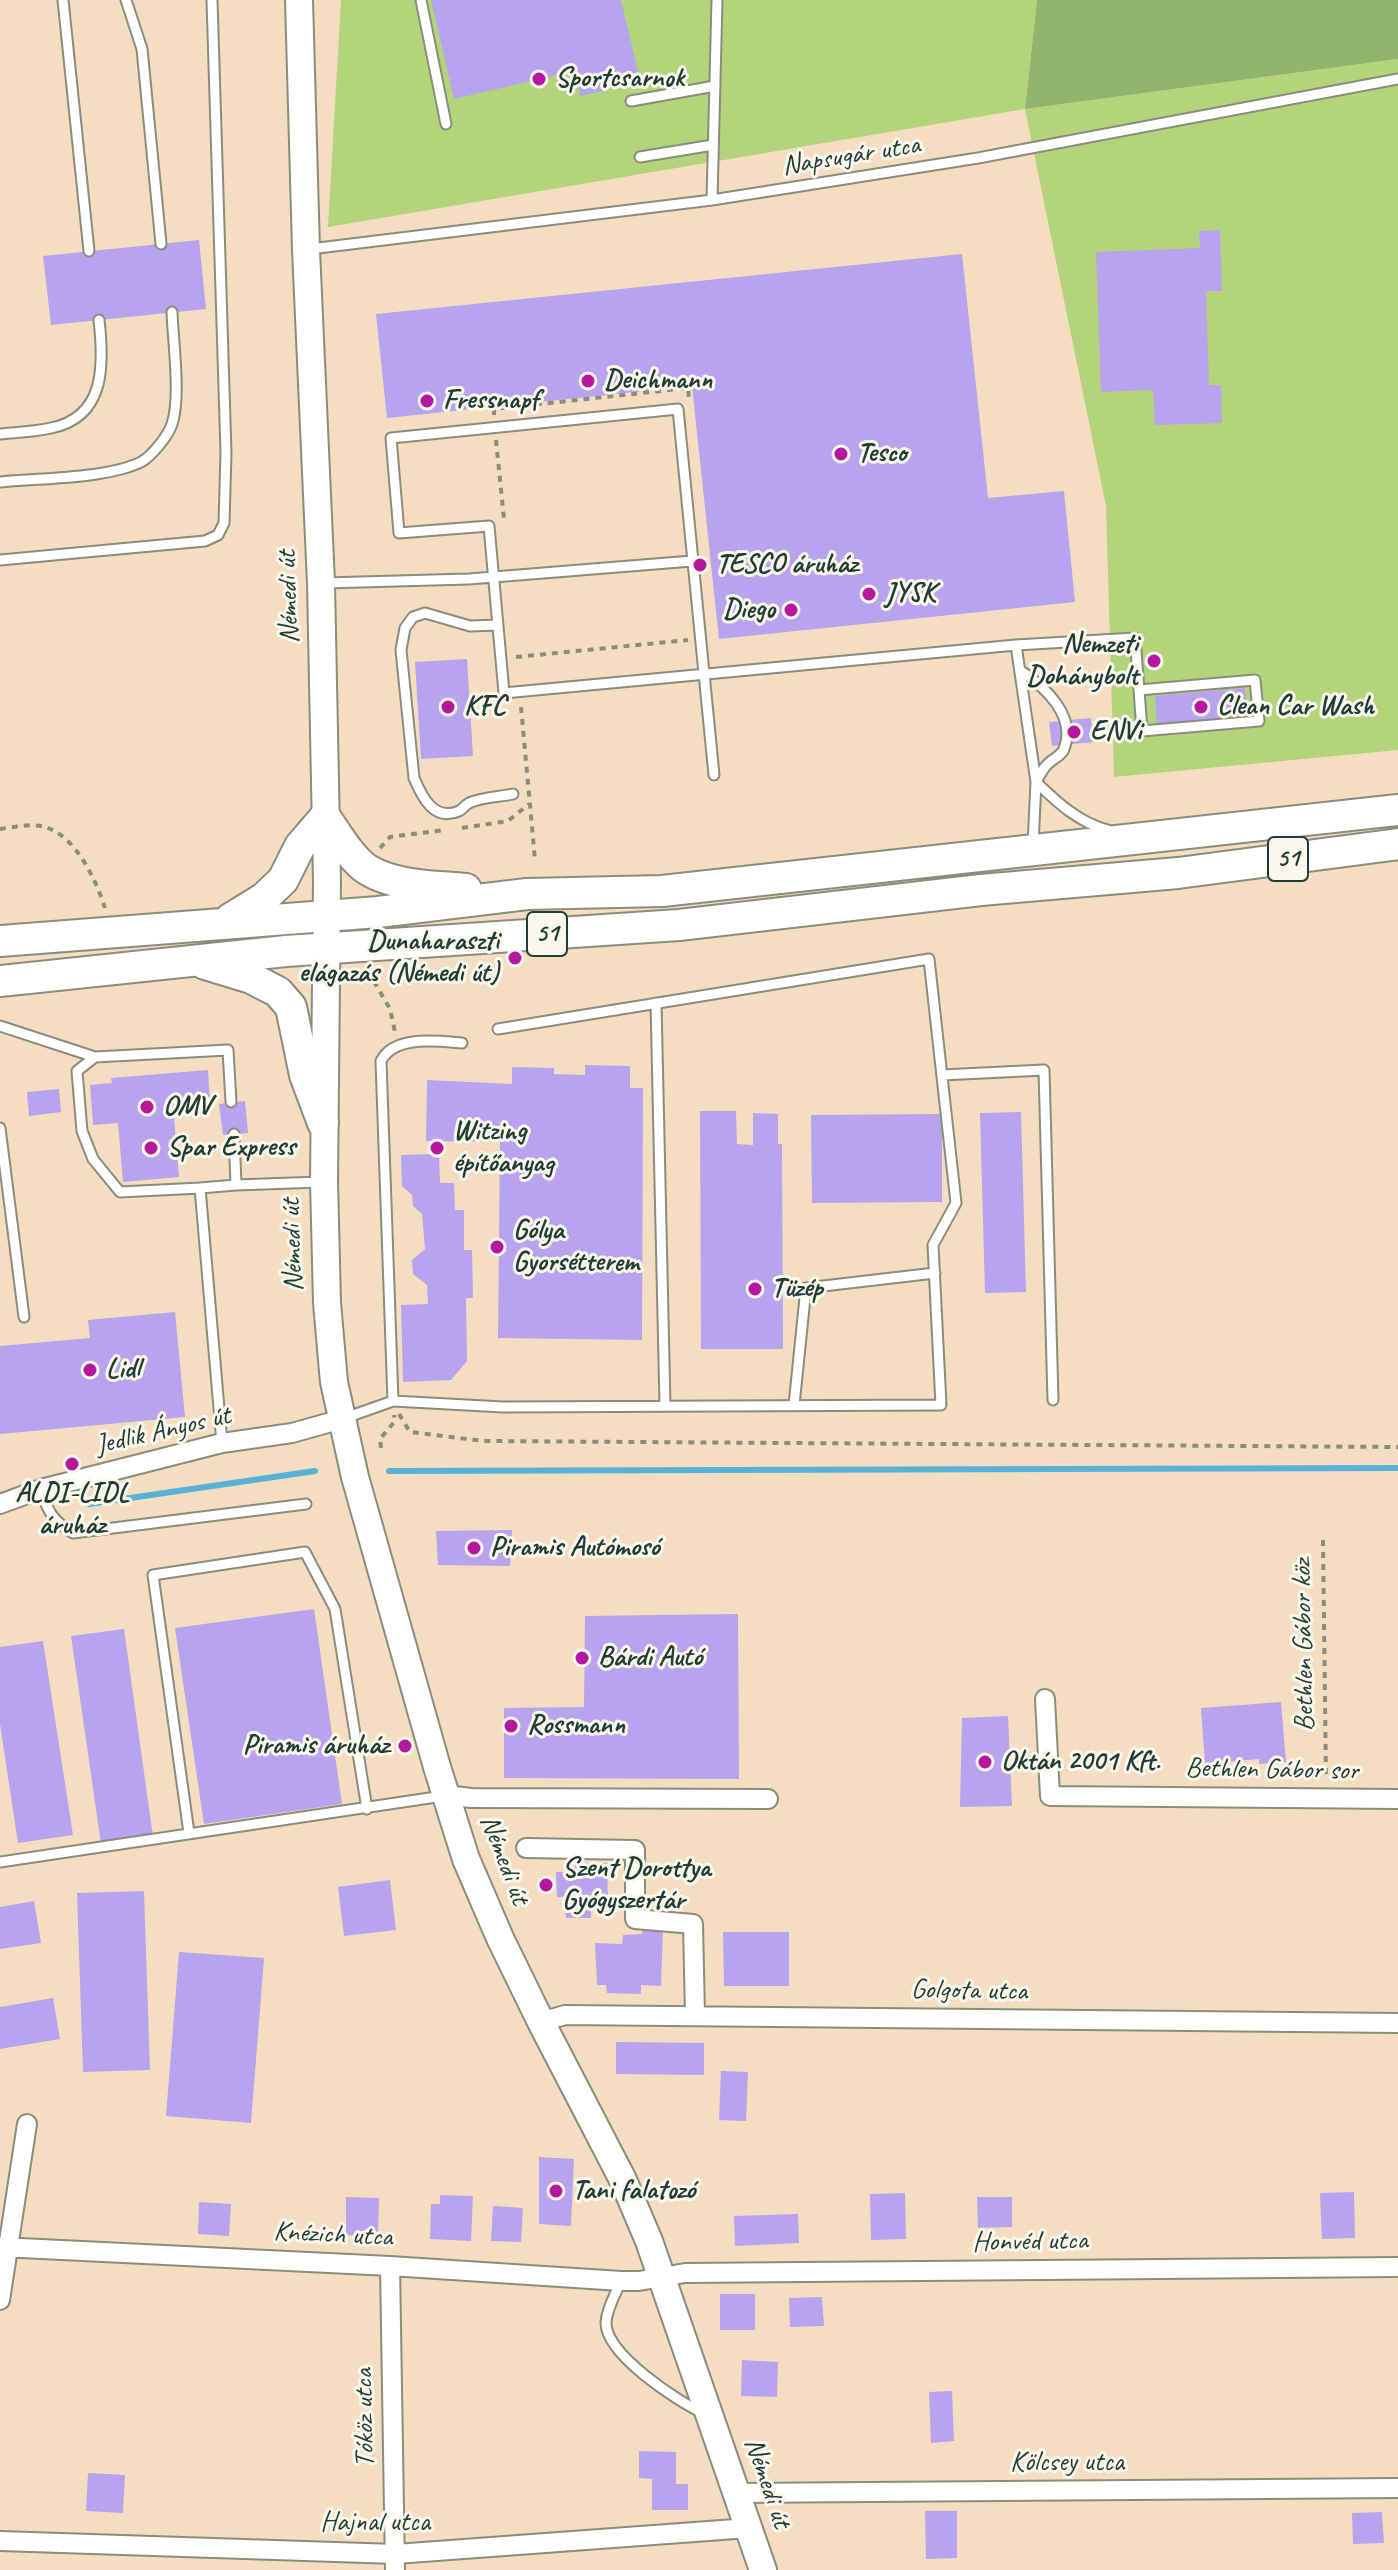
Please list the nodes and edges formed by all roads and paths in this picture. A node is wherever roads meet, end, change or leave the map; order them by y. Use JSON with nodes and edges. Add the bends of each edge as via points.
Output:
{"nodes":[{"id":1,"x":63,"y":0,"type":"edge"},
{"id":2,"x":126,"y":0,"type":"edge"},
{"id":3,"x":212,"y":0,"type":"edge"},
{"id":4,"x":299,"y":0,"type":"edge"},
{"id":5,"x":421,"y":0,"type":"edge"},
{"id":6,"x":717,"y":0,"type":"edge"},
{"id":7,"x":1398,"y":79,"type":"edge"},
{"id":8,"x":715,"y":86,"type":"junction"},
{"id":9,"x":631,"y":101,"type":"dead end"},
{"id":10,"x":446,"y":124,"type":"dead end"},
{"id":11,"x":713,"y":145,"type":"junction"},
{"id":12,"x":640,"y":157,"type":"dead end"},
{"id":13,"x":712,"y":200,"type":"junction"},
{"id":14,"x":161,"y":244,"type":"dead end"},
{"id":15,"x":306,"y":250,"type":"junction"},
{"id":16,"x":89,"y":251,"type":"dead end"},
{"id":17,"x":172,"y":312,"type":"dead end"},
{"id":18,"x":99,"y":320,"type":"dead end"},
{"id":19,"x":689,"y":404,"type":"dead end"},
{"id":20,"x":494,"y":409,"type":"dead end"},
{"id":21,"x":0,"y":434,"type":"edge"},
{"id":22,"x":0,"y":482,"type":"edge"},
{"id":23,"x":0,"y":560,"type":"edge"},
{"id":24,"x":692,"y":561,"type":"junction"},
{"id":25,"x":494,"y":577,"type":"junction"},
{"id":26,"x":321,"y":583,"type":"junction"},
{"id":27,"x":498,"y":625,"type":"junction"},
{"id":28,"x":700,"y":639,"type":"junction"},
{"id":29,"x":1016,"y":645,"type":"junction"},
{"id":30,"x":516,"y":657,"type":"dead end"},
{"id":31,"x":1021,"y":671,"type":"junction"},
{"id":32,"x":703,"y":674,"type":"junction"},
{"id":33,"x":1139,"y":690,"type":"junction"},
{"id":34,"x":714,"y":775,"type":"dead end"},
{"id":35,"x":1036,"y":782,"type":"junction"},
{"id":36,"x":529,"y":793,"type":"dead end"},
{"id":37,"x":513,"y":794,"type":"dead end"},
{"id":38,"x":1398,"y":810,"type":"edge"},
{"id":39,"x":325,"y":817,"type":"junction"},
{"id":40,"x":0,"y":829,"type":"edge"},
{"id":41,"x":1157,"y":838,"type":"junction"},
{"id":42,"x":1398,"y":844,"type":"edge"},
{"id":43,"x":1033,"y":858,"type":"junction"},
{"id":44,"x":535,"y":860,"type":"dead end"},
{"id":45,"x":527,"y":894,"type":"junction"},
{"id":46,"x":105,"y":910,"type":"dead end"},
{"id":47,"x":326,"y":915,"type":"junction"},
{"id":48,"x":223,"y":923,"type":"junction"},
{"id":49,"x":0,"y":941,"type":"edge"},
{"id":50,"x":327,"y":948,"type":"junction"},
{"id":51,"x":191,"y":959,"type":"junction"},
{"id":52,"x":367,"y":969,"type":"dead end"},
{"id":53,"x":0,"y":981,"type":"edge"},
{"id":54,"x":656,"y":1003,"type":"junction"},
{"id":55,"x":0,"y":1026,"type":"edge"},
{"id":56,"x":498,"y":1029,"type":"dead end"},
{"id":57,"x":462,"y":1043,"type":"dead end"},
{"id":58,"x":397,"y":1045,"type":"junction"},
{"id":59,"x":95,"y":1057,"type":"junction"},
{"id":60,"x":942,"y":1075,"type":"junction"},
{"id":61,"x":231,"y":1102,"type":"dead end"},
{"id":62,"x":323,"y":1123,"type":"junction"},
{"id":63,"x":0,"y":1128,"type":"edge"},
{"id":64,"x":234,"y":1134,"type":"dead end"},
{"id":65,"x":324,"y":1181,"type":"junction"},
{"id":66,"x":236,"y":1185,"type":"junction"},
{"id":67,"x":200,"y":1188,"type":"junction"},
{"id":68,"x":935,"y":1273,"type":"junction"},
{"id":69,"x":24,"y":1317,"type":"dead end"},
{"id":70,"x":1053,"y":1400,"type":"dead end"},
{"id":71,"x":393,"y":1401,"type":"junction"},
{"id":72,"x":794,"y":1405,"type":"junction"},
{"id":73,"x":665,"y":1406,"type":"junction"},
{"id":74,"x":342,"y":1419,"type":"junction"},
{"id":75,"x":222,"y":1443,"type":"junction"},
{"id":76,"x":1398,"y":1447,"type":"edge"},
{"id":77,"x":381,"y":1448,"type":"dead end"},
{"id":78,"x":41,"y":1489,"type":"junction"},
{"id":79,"x":0,"y":1504,"type":"edge"},
{"id":80,"x":306,"y":1504,"type":"dead end"},
{"id":81,"x":1323,"y":1540,"type":"dead end"},
{"id":82,"x":1045,"y":1699,"type":"dead end"},
{"id":83,"x":446,"y":1795,"type":"junction"},
{"id":84,"x":768,"y":1799,"type":"dead end"},
{"id":85,"x":1326,"y":1799,"type":"junction"},
{"id":86,"x":1398,"y":1799,"type":"edge"},
{"id":87,"x":367,"y":1809,"type":"junction"},
{"id":88,"x":189,"y":1833,"type":"junction"},
{"id":89,"x":526,"y":1848,"type":"dead end"},
{"id":90,"x":0,"y":1862,"type":"edge"},
{"id":91,"x":695,"y":2016,"type":"junction"},
{"id":92,"x":541,"y":2022,"type":"junction"},
{"id":93,"x":1398,"y":2023,"type":"edge"},
{"id":94,"x":27,"y":2124,"type":"dead end"},
{"id":95,"x":4,"y":2247,"type":"edge"},
{"id":96,"x":390,"y":2266,"type":"junction"},
{"id":97,"x":1398,"y":2267,"type":"edge"},
{"id":98,"x":663,"y":2277,"type":"junction"},
{"id":99,"x":621,"y":2281,"type":"junction"},
{"id":100,"x":0,"y":2300,"type":"edge"},
{"id":101,"x":711,"y":2417,"type":"junction"},
{"id":102,"x":1398,"y":2488,"type":"edge"},
{"id":103,"x":736,"y":2493,"type":"junction"},
{"id":104,"x":749,"y":2528,"type":"junction"},
{"id":105,"x":0,"y":2541,"type":"edge"},
{"id":106,"x":395,"y":2562,"type":"edge"},
{"id":107,"x":763,"y":2570,"type":"edge"}],
"edges":[{"from":1,"to":16,"type":"lane"},
{"from":2,"to":14,"type":"lane","via":[[142,49]]},
{"from":3,"to":23,"type":"lane","via":[[224,523],[218,535],[205,541]]},
{"from":4,"to":15,"type":"main road","name":"Némedi út"},
{"from":5,"to":10,"type":"lane"},
{"from":6,"to":8,"type":"lane"},
{"from":7,"to":13,"type":"lane","name":"Napsugár utca","via":[[978,158]]},
{"from":8,"to":9,"type":"lane"},
{"from":8,"to":11,"type":"lane"},
{"from":11,"to":12,"type":"lane"},
{"from":11,"to":13,"type":"lane"},
{"from":13,"to":15,"type":"lane","name":"Napsugár utca"},
{"from":15,"to":26,"type":"main road","name":"Némedi út"},
{"from":17,"to":22,"type":"lane","via":[[172,424],[143,461],[107,472]]},
{"from":18,"to":21,"type":"lane","via":[[103,361],[97,391],[79,417],[53,428]]},
{"from":19,"to":20,"type":"path","via":[[688,388]]},
{"from":24,"to":25,"type":"lane"},
{"from":24,"to":25,"type":"lane","via":[[678,409],[391,438],[399,533],[489,526]]},
{"from":24,"to":28,"type":"lane"},
{"from":25,"to":26,"type":"lane"},
{"from":25,"to":27,"type":"lane"},
{"from":26,"to":39,"type":"main road","name":"Némedi út"},
{"from":27,"to":32,"type":"lane","via":[[504,693]]},
{"from":27,"to":37,"type":"lane","via":[[470,626],[425,613],[405,628],[401,650],[414,778],[431,809],[459,811],[468,803]]},
{"from":28,"to":30,"type":"path"},
{"from":28,"to":32,"type":"lane"},
{"from":29,"to":31,"type":"lane"},
{"from":29,"to":32,"type":"lane"},
{"from":29,"to":33,"type":"lane","via":[[1135,638]]},
{"from":31,"to":35,"type":"lane"},
{"from":31,"to":35,"type":"lane","via":[[1056,702],[1064,720],[1063,753],[1046,764]]},
{"from":32,"to":34,"type":"lane"},
{"from":33,"to":33,"type":"lane","via":[[1255,680],[1259,721],[1142,731]]},
{"from":35,"to":41,"type":"lane","via":[[1092,826]]},
{"from":35,"to":43,"type":"lane"},
{"from":36,"to":44,"type":"path"},
{"from":38,"to":41,"type":"main road","number":"51"},
{"from":39,"to":45,"type":"main road","via":[[366,869],[396,882]]},
{"from":39,"to":47,"type":"main road","name":"Némedi út"},
{"from":39,"to":48,"type":"main road","via":[[300,846],[283,880]]},
{"from":40,"to":46,"type":"path","via":[[46,827],[62,838],[91,870]]},
{"from":41,"to":43,"type":"main road","number":"51"},
{"from":42,"to":50,"type":"main road","number":"51","via":[[1178,873],[992,883],[679,925]]},
{"from":43,"to":45,"type":"main road","number":"51","via":[[662,891]]},
{"from":45,"to":47,"type":"main road","number":"51"},
{"from":47,"to":48,"type":"main road","number":"51"},
{"from":47,"to":50,"type":"main road","name":"Némedi út"},
{"from":48,"to":49,"type":"main road","number":"51"},
{"from":50,"to":51,"type":"main road","number":"51"},
{"from":50,"to":62,"type":"main road","name":"Némedi út"},
{"from":51,"to":53,"type":"main road","number":"51"},
{"from":51,"to":62,"type":"main road","via":[[251,978],[278,992],[291,1007],[305,1075]]},
{"from":52,"to":58,"type":"path","via":[[390,1009]]},
{"from":54,"to":56,"type":"lane"},
{"from":54,"to":60,"type":"lane","via":[[929,959]]},
{"from":54,"to":73,"type":"lane"},
{"from":55,"to":59,"type":"lane"},
{"from":57,"to":58,"type":"lane"},
{"from":58,"to":71,"type":"lane","via":[[381,1061]]},
{"from":59,"to":61,"type":"lane","via":[[228,1050]]},
{"from":59,"to":67,"type":"lane","via":[[77,1071],[82,1131],[93,1159],[120,1192]]},
{"from":60,"to":68,"type":"lane","via":[[956,1203],[933,1245]]},
{"from":60,"to":70,"type":"lane","via":[[1044,1070]]},
{"from":62,"to":65,"type":"main road","name":"Némedi út"},
{"from":63,"to":69,"type":"lane"},
{"from":64,"to":66,"type":"lane"},
{"from":65,"to":66,"type":"lane"},
{"from":65,"to":74,"type":"main road","name":"Némedi út","via":[[329,1339]]},
{"from":66,"to":67,"type":"lane"},
{"from":67,"to":75,"type":"lane"},
{"from":68,"to":72,"type":"lane","via":[[806,1288]]},
{"from":68,"to":72,"type":"lane","via":[[941,1405]]},
{"from":71,"to":73,"type":"lane"},
{"from":71,"to":74,"type":"lane"},
{"from":71,"to":76,"type":"path","via":[[410,1432],[484,1441]]},
{"from":71,"to":77,"type":"path","via":[[395,1421],[380,1439]]},
{"from":72,"to":73,"type":"lane"},
{"from":74,"to":75,"type":"street","name":"Jedlik Ányos út"},
{"from":74,"to":83,"type":"main road","name":"Némedi út"},
{"from":75,"to":78,"type":"street","name":"Jedlik Ányos út"},
{"from":78,"to":79,"type":"street","name":"Jedlik Ányos út"},
{"from":78,"to":80,"type":"lane","via":[[48,1512],[73,1533]]},
{"from":81,"to":85,"type":"path","name":"Bethlen Gábor köz"},
{"from":82,"to":85,"type":"street","name":"Bethlen Gábor sor","via":[[1050,1796]]},
{"from":83,"to":84,"type":"street"},
{"from":83,"to":87,"type":"lane"},
{"from":83,"to":92,"type":"main road","name":"Némedi út","via":[[466,1859]]},
{"from":85,"to":86,"type":"street","name":"Bethlen Gábor sor"},
{"from":87,"to":88,"type":"lane"},
{"from":87,"to":88,"type":"lane","via":[[335,1609],[305,1552],[153,1575]]},
{"from":88,"to":90,"type":"lane"},
{"from":89,"to":91,"type":"street","via":[[635,1850],[635,1919],[693,1924]]},
{"from":91,"to":92,"type":"street","name":"Golgota utca","via":[[565,2015]]},
{"from":91,"to":93,"type":"street","name":"Golgota utca"},
{"from":92,"to":98,"type":"main road","name":"Némedi út","via":[[623,2180]]},
{"from":94,"to":95,"type":"street"},
{"from":95,"to":96,"type":"street","name":"Knézich utca"},
{"from":95,"to":100,"type":"street"},
{"from":96,"to":99,"type":"street","name":"Knézich utca"},
{"from":96,"to":106,"type":"street","name":"Tóköz utca"},
{"from":97,"to":98,"type":"street","name":"Honvéd utca"},
{"from":98,"to":99,"type":"street","name":"Knézich utca"},
{"from":98,"to":101,"type":"main road","name":"Némedi út"},
{"from":99,"to":101,"type":"lane","name":"Némedi út","via":[[606,2322],[615,2345],[654,2383]]},
{"from":101,"to":103,"type":"main road","name":"Némedi út"},
{"from":102,"to":103,"type":"street","name":"Kölcsey utca"},
{"from":103,"to":104,"type":"main road","name":"Némedi út"},
{"from":104,"to":106,"type":"street","name":"Hajnal utca"},
{"from":104,"to":107,"type":"main road","name":"Némedi út"},
{"from":105,"to":106,"type":"street","name":"Hajnal utca"}]}
